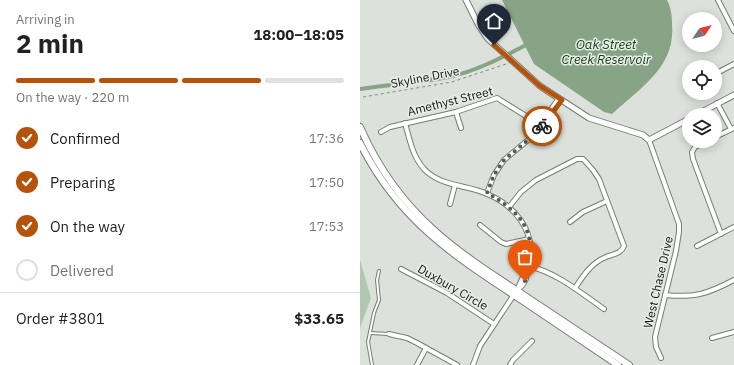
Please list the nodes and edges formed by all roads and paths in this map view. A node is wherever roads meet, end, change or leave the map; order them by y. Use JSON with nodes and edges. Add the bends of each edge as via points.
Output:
{"nodes":[{"id":1,"x":466,"y":0,"type":"edge"},
{"id":2,"x":718,"y":0,"type":"edge"},
{"id":3,"x":734,"y":31,"type":"edge"},
{"id":4,"x":513,"y":63,"type":"junction"},
{"id":5,"x":734,"y":64,"type":"edge"},
{"id":6,"x":722,"y":70,"type":"edge"},
{"id":7,"x":734,"y":95,"type":"edge"},
{"id":8,"x":363,"y":97,"type":"dead end"},
{"id":9,"x":560,"y":99,"type":"junction"},
{"id":10,"x":717,"y":104,"type":"junction"},
{"id":11,"x":709,"y":108,"type":"edge"},
{"id":12,"x":456,"y":112,"type":"junction"},
{"id":13,"x":405,"y":123,"type":"junction"},
{"id":14,"x":682,"y":123,"type":"edge"},
{"id":15,"x":542,"y":126,"type":"junction"},
{"id":16,"x":360,"y":128,"type":"edge"},
{"id":17,"x":461,"y":128,"type":"dead end"},
{"id":18,"x":732,"y":128,"type":"edge"},
{"id":19,"x":381,"y":132,"type":"dead end"},
{"id":20,"x":722,"y":133,"type":"edge"},
{"id":21,"x":649,"y":140,"type":"junction"},
{"id":22,"x":360,"y":143,"type":"edge"},
{"id":23,"x":694,"y":148,"type":"edge"},
{"id":24,"x":455,"y":185,"type":"junction"},
{"id":25,"x":487,"y":193,"type":"junction"},
{"id":26,"x":608,"y":200,"type":"junction"},
{"id":27,"x":450,"y":204,"type":"dead end"},
{"id":28,"x":509,"y":207,"type":"junction"},
{"id":29,"x":570,"y":222,"type":"dead end"},
{"id":30,"x":480,"y":225,"type":"dead end"},
{"id":31,"x":734,"y":227,"type":"edge"},
{"id":32,"x":721,"y":234,"type":"junction"},
{"id":33,"x":529,"y":239,"type":"junction"},
{"id":34,"x":697,"y":246,"type":"dead end"},
{"id":35,"x":528,"y":266,"type":"junction"},
{"id":36,"x":402,"y":269,"type":"dead end"},
{"id":37,"x":379,"y":271,"type":"dead end"},
{"id":38,"x":734,"y":280,"type":"edge"},
{"id":39,"x":575,"y":288,"type":"junction"},
{"id":40,"x":515,"y":292,"type":"junction"},
{"id":41,"x":665,"y":295,"type":"junction"},
{"id":42,"x":604,"y":309,"type":"dead end"},
{"id":43,"x":494,"y":324,"type":"junction"},
{"id":44,"x":734,"y":332,"type":"edge"},
{"id":45,"x":370,"y":333,"type":"junction"},
{"id":46,"x":389,"y":334,"type":"joint"},
{"id":47,"x":712,"y":338,"type":"dead end"},
{"id":48,"x":532,"y":341,"type":"dead end"},
{"id":49,"x":426,"y":348,"type":"junction"},
{"id":50,"x":661,"y":358,"type":"dead end"},
{"id":51,"x":372,"y":365,"type":"edge"},
{"id":52,"x":417,"y":365,"type":"edge"},
{"id":53,"x":457,"y":365,"type":"edge"},
{"id":54,"x":473,"y":365,"type":"edge"},
{"id":55,"x":510,"y":365,"type":"edge"},
{"id":56,"x":618,"y":365,"type":"edge"},
{"id":57,"x":629,"y":365,"type":"edge"}],
"edges":[{"from":1,"to":4,"type":"street","via":[[482,32]]},
{"from":2,"to":3,"type":"street"},
{"from":4,"to":8,"type":"path","name":"Skyline Drive","via":[[452,82]]},
{"from":4,"to":9,"type":"street"},
{"from":5,"to":6,"type":"street"},
{"from":7,"to":10,"type":"street"},
{"from":9,"to":15,"type":"street"},
{"from":9,"to":21,"type":"street","via":[[589,118],[643,135]]},
{"from":10,"to":11,"type":"street"},
{"from":10,"to":18,"type":"street"},
{"from":12,"to":13,"type":"street","name":"Amethyst Street"},
{"from":12,"to":15,"type":"street","name":"Amethyst Street","via":[[497,98]]},
{"from":12,"to":17,"type":"street"},
{"from":13,"to":19,"type":"street","name":"Amethyst Street"},
{"from":13,"to":24,"type":"street","via":[[410,144],[419,162],[437,178]]},
{"from":14,"to":21,"type":"street"},
{"from":15,"to":25,"type":"street","via":[[504,160],[494,175]]},
{"from":16,"to":40,"type":"main road","via":[[369,148],[402,198],[441,236]]},
{"from":18,"to":20,"type":"street"},
{"from":21,"to":41,"type":"street","name":"West Chase Drive","via":[[679,224],[676,252]]},
{"from":22,"to":40,"type":"main road","via":[[386,186],[419,225],[445,248]]},
{"from":23,"to":32,"type":"street","via":[[693,159]]},
{"from":24,"to":25,"type":"street"},
{"from":24,"to":27,"type":"street"},
{"from":25,"to":28,"type":"street"},
{"from":26,"to":28,"type":"street","via":[[593,170],[583,159],[577,159],[536,180],[521,192]]},
{"from":26,"to":29,"type":"street","via":[[582,212]]},
{"from":26,"to":39,"type":"street","via":[[624,246],[622,250],[591,266]]},
{"from":28,"to":33,"type":"street","via":[[524,224]]},
{"from":30,"to":33,"type":"street","via":[[506,244]]},
{"from":31,"to":32,"type":"street"},
{"from":32,"to":34,"type":"street"},
{"from":33,"to":35,"type":"street","via":[[531,255]]},
{"from":35,"to":39,"type":"street","via":[[548,272]]},
{"from":35,"to":40,"type":"street","via":[[528,274],[522,287]]},
{"from":36,"to":43,"type":"street","name":"Duxbury Circle","via":[[447,293]]},
{"from":37,"to":45,"type":"lane","via":[[379,300]]},
{"from":38,"to":41,"type":"street","via":[[711,292],[694,296]]},
{"from":39,"to":42,"type":"street"},
{"from":40,"to":43,"type":"street"},
{"from":40,"to":56,"type":"main road"},
{"from":40,"to":57,"type":"main road"},
{"from":41,"to":50,"type":"street","name":"West Chase Drive","via":[[655,337]]},
{"from":43,"to":54,"type":"street","via":[[480,346]]},
{"from":44,"to":47,"type":"street"},
{"from":45,"to":46,"type":"lane"},
{"from":45,"to":51,"type":"lane","via":[[368,342]]},
{"from":46,"to":49,"type":"street","via":[[407,338]]},
{"from":48,"to":55,"type":"street"},
{"from":49,"to":52,"type":"street"},
{"from":49,"to":53,"type":"street"}]}
